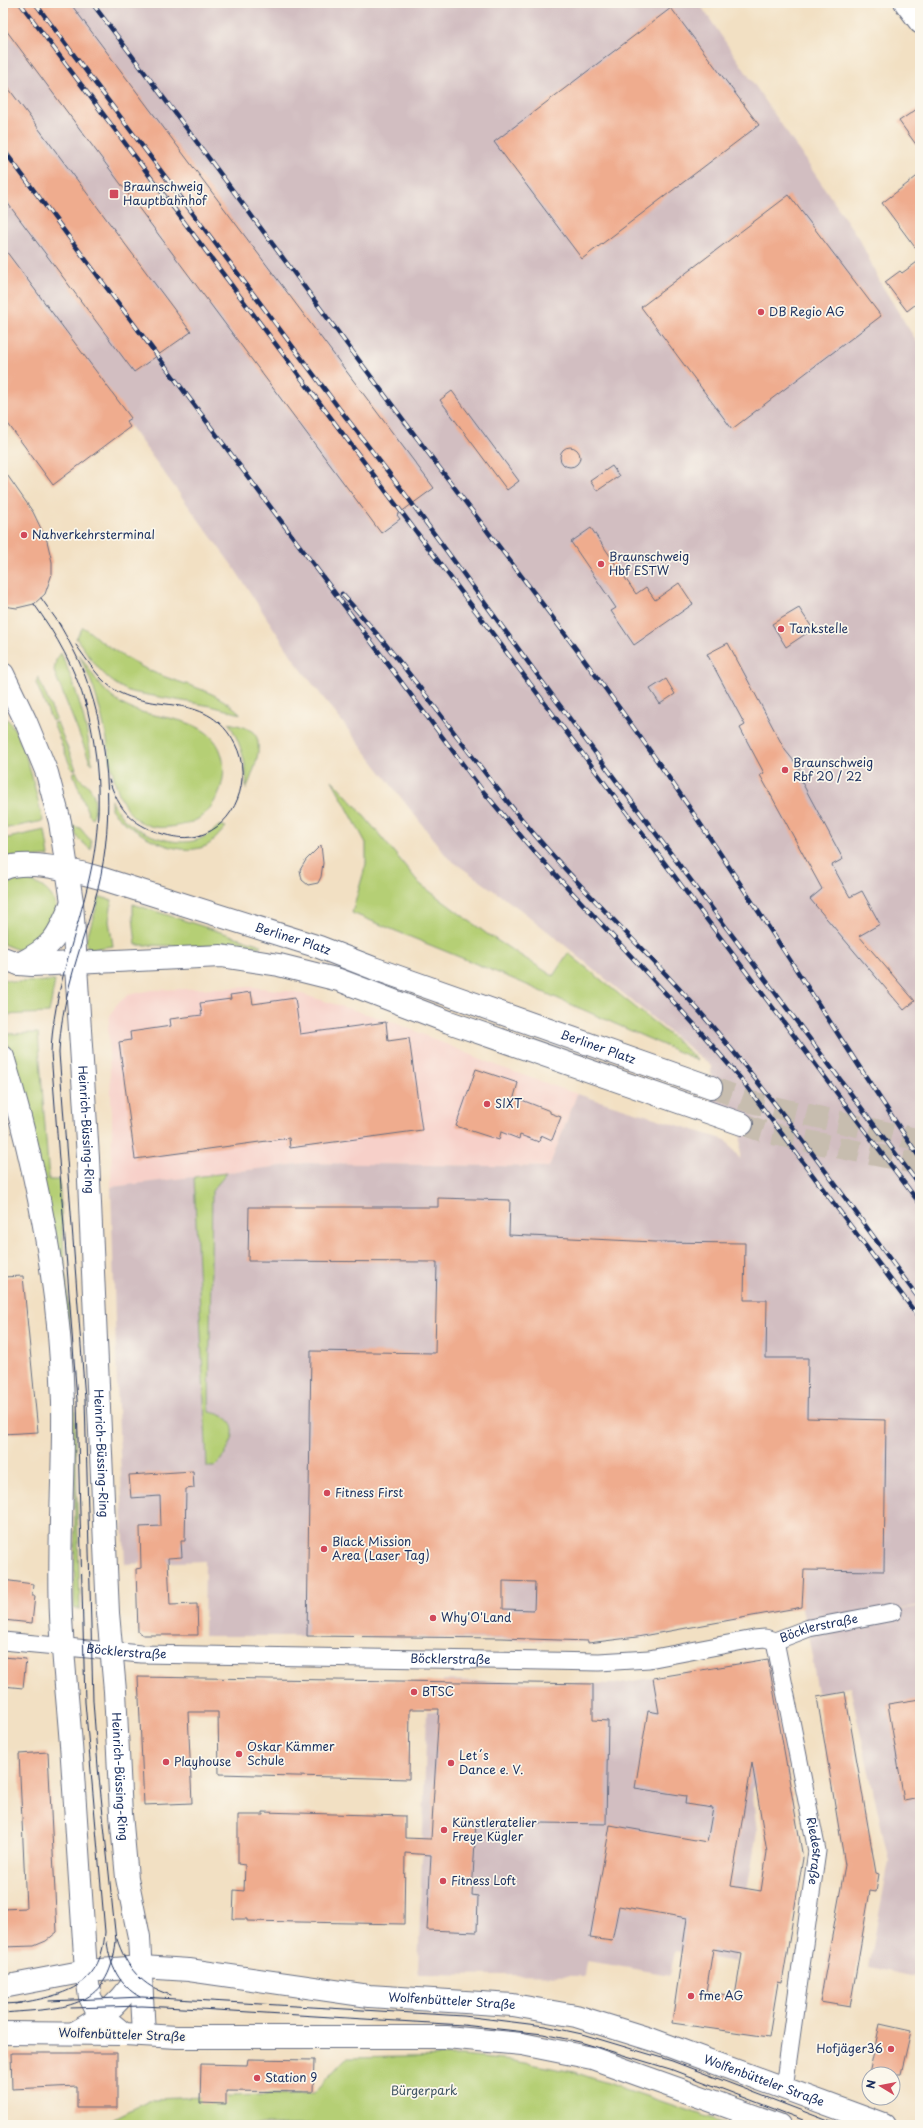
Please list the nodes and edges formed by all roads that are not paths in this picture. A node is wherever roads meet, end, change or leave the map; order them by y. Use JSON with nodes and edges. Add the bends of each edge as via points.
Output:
{"nodes":[{"id":1,"x":905,"y":3,"type":"edge"},
{"id":2,"x":920,"y":23,"type":"edge"},
{"id":3,"x":3,"y":674,"type":"edge"},
{"id":4,"x":3,"y":869,"type":"edge"},
{"id":5,"x":69,"y":870,"type":"junction"},
{"id":6,"x":72,"y":902,"type":"junction"},
{"id":7,"x":11,"y":961,"type":"edge"},
{"id":8,"x":76,"y":963,"type":"junction"},
{"id":9,"x":3,"y":1057,"type":"edge"},
{"id":10,"x":711,"y":1087,"type":"tunnel mouth"},
{"id":11,"x":742,"y":1124,"type":"tunnel mouth"},
{"id":12,"x":893,"y":1612,"type":"dead end"},
{"id":13,"x":3,"y":1641,"type":"edge"},
{"id":14,"x":774,"y":1641,"type":"junction"},
{"id":15,"x":62,"y":1646,"type":"junction"},
{"id":16,"x":111,"y":1652,"type":"junction"},
{"id":17,"x":142,"y":1967,"type":"junction"},
{"id":18,"x":86,"y":1971,"type":"junction"},
{"id":19,"x":3,"y":1987,"type":"edge"},
{"id":20,"x":102,"y":2016,"type":"junction"},
{"id":21,"x":3,"y":2033,"type":"edge"},
{"id":22,"x":74,"y":2033,"type":"junction"},
{"id":23,"x":134,"y":2035,"type":"junction"},
{"id":24,"x":784,"y":2088,"type":"junction"},
{"id":25,"x":779,"y":2125,"type":"edge"},
{"id":26,"x":884,"y":2125,"type":"edge"}],
"edges":[{"from":1,"to":2,"type":"street"},
{"from":3,"to":5,"type":"main road","via":[[47,773]]},
{"from":4,"to":5,"type":"main road","name":"Berliner Platz","via":[[25,864]]},
{"from":5,"to":6,"type":"main road","name":"Heinrich-Büssing-Ring"},
{"from":5,"to":10,"type":"main road","name":"Berliner Platz","via":[[319,947]]},
{"from":6,"to":7,"type":"main road","via":[[57,936],[49,946]]},
{"from":6,"to":8,"type":"main road","name":"Heinrich-Büssing-Ring"},
{"from":7,"to":8,"type":"main road","name":"Berliner Platz"},
{"from":8,"to":11,"type":"main road","name":"Berliner Platz","via":[[220,956],[279,965],[339,980],[449,1022]]},
{"from":8,"to":16,"type":"main road","name":"Heinrich-Büssing-Ring","via":[[88,1158]]},
{"from":9,"to":15,"type":"main road","via":[[29,1146],[56,1302],[63,1402],[60,1568]]},
{"from":12,"to":14,"type":"street","name":"Böcklerstraße","via":[[809,1628]]},
{"from":13,"to":15,"type":"street","name":"Böcklerstraße"},
{"from":14,"to":16,"type":"street","name":"Böcklerstraße","via":[[765,1638],[754,1639],[649,1658],[599,1662]]},
{"from":14,"to":24,"type":"street","name":"Riedestraße","via":[[817,1851]]},
{"from":15,"to":16,"type":"street","name":"Böcklerstraße"},
{"from":15,"to":18,"type":"main road"},
{"from":16,"to":17,"type":"main road","name":"Heinrich-Büssing-Ring","via":[[116,1691],[124,1852]]},
{"from":17,"to":18,"type":"main road","name":"Wolfenbütteler Straße"},
{"from":17,"to":20,"type":"main road","via":[[126,1993]]},
{"from":17,"to":23,"type":"main road","name":"Heinrich-Büssing-Ring"},
{"from":17,"to":24,"type":"main road","name":"Wolfenbütteler Straße","via":[[189,1970],[369,1996],[513,2005],[556,2012],[648,2038]]},
{"from":18,"to":19,"type":"main road","name":"Wolfenbütteler Straße"},
{"from":18,"to":20,"type":"main road","via":[[91,1998]]},
{"from":20,"to":22,"type":"main road"},
{"from":20,"to":23,"type":"main road"},
{"from":21,"to":22,"type":"main road","name":"Wolfenbütteler Straße"},
{"from":22,"to":23,"type":"main road","name":"Wolfenbütteler Straße"},
{"from":23,"to":25,"type":"main road","name":"Wolfenbütteler Straße","via":[[446,2037],[545,2047],[620,2067]]},
{"from":24,"to":26,"type":"main road","name":"Wolfenbütteler Straße"}]}
